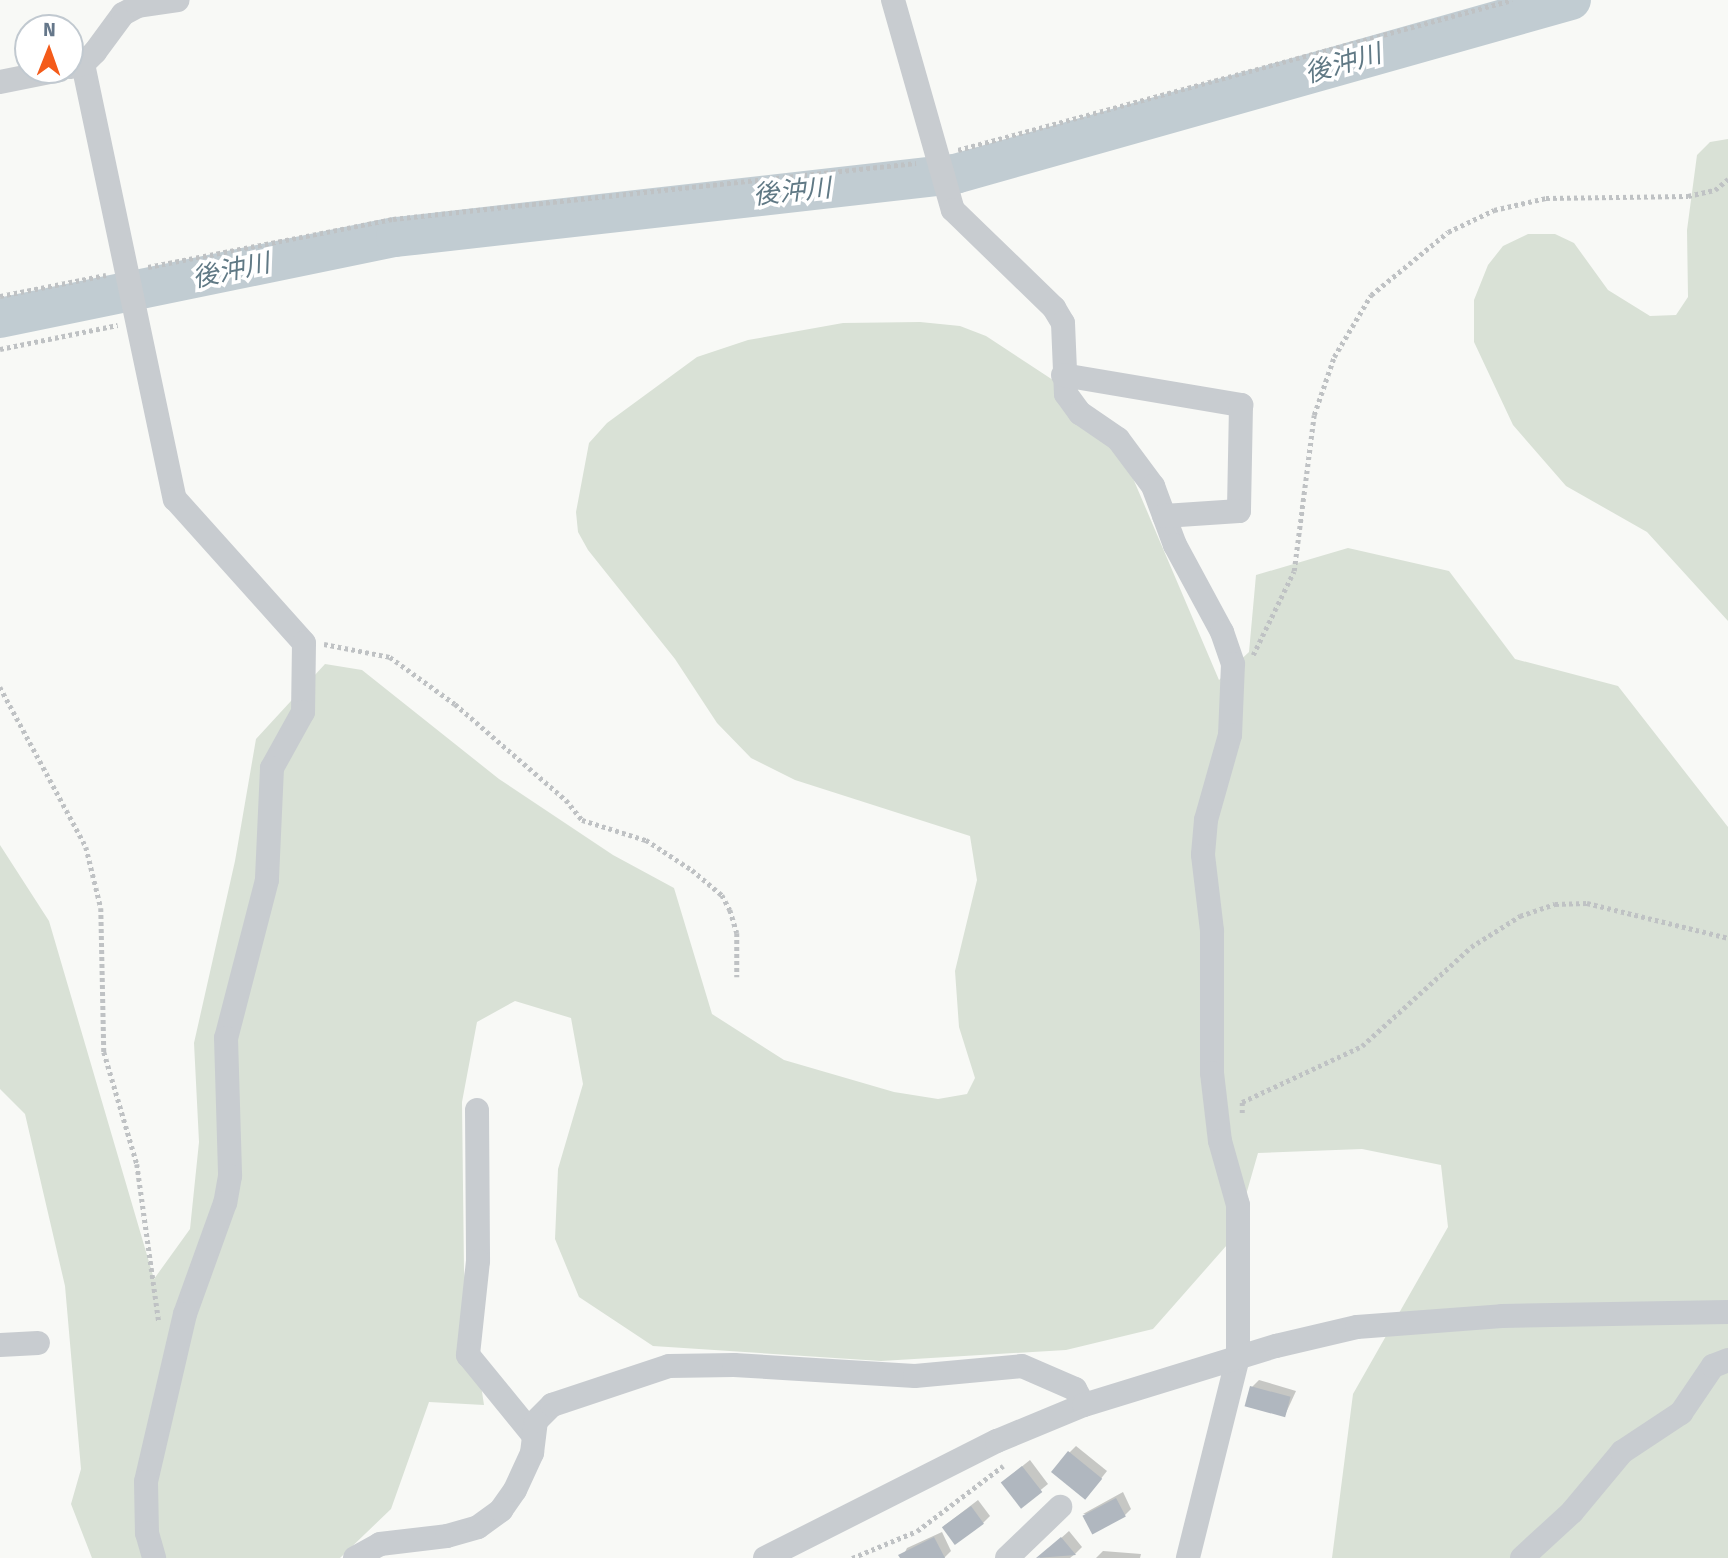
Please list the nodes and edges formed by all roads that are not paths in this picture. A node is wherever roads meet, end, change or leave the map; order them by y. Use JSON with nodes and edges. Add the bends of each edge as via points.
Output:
{"nodes":[{"id":1,"x":178,"y":0,"type":"edge"},
{"id":2,"x":893,"y":0,"type":"edge"},
{"id":3,"x":84,"y":54,"type":"edge"},
{"id":4,"x":75,"y":84,"type":"edge"},
{"id":5,"x":1063,"y":374,"type":"junction"},
{"id":6,"x":1164,"y":516,"type":"junction"},
{"id":7,"x":477,"y":1110,"type":"dead end"},
{"id":8,"x":1728,"y":1312,"type":"edge"},
{"id":9,"x":38,"y":1343,"type":"dead end"},
{"id":10,"x":0,"y":1345,"type":"edge"},
{"id":11,"x":1238,"y":1357,"type":"junction"},
{"id":12,"x":1728,"y":1360,"type":"edge"},
{"id":13,"x":1084,"y":1405,"type":"junction"},
{"id":14,"x":534,"y":1436,"type":"junction"},
{"id":15,"x":1060,"y":1507,"type":"dead end"},
{"id":16,"x":429,"y":1548,"type":"edge"},
{"id":17,"x":153,"y":1558,"type":"edge"},
{"id":18,"x":355,"y":1558,"type":"edge"},
{"id":19,"x":765,"y":1558,"type":"edge"},
{"id":20,"x":1007,"y":1558,"type":"edge"},
{"id":21,"x":1188,"y":1558,"type":"edge"},
{"id":22,"x":1521,"y":1558,"type":"edge"}],
"edges":[{"from":1,"to":3,"type":"street","via":[[138,6],[123,14]]},
{"from":2,"to":5,"type":"street","via":[[953,209],[1054,308],[1063,323]]},
{"from":4,"to":17,"type":"street","via":[[125,272],[175,499],[304,643],[303,712],[272,768],[267,880],[226,1038],[230,1176],[225,1203],[194,1281],[146,1482],[147,1533]]},
{"from":5,"to":6,"type":"street","via":[[1066,394],[1080,413],[1118,439],[1153,486]]},
{"from":5,"to":6,"type":"street","via":[[1241,405],[1239,510]]},
{"from":6,"to":11,"type":"street","via":[[1233,664],[1230,735],[1206,820],[1203,855],[1212,931],[1212,1073],[1220,1141],[1238,1205]]},
{"from":7,"to":14,"type":"street","via":[[478,1261],[468,1355]]},
{"from":8,"to":11,"type":"street","via":[[1502,1317],[1357,1327]]},
{"from":9,"to":10,"type":"street"},
{"from":11,"to":13,"type":"street"},
{"from":11,"to":21,"type":"street"},
{"from":12,"to":22,"type":"street","via":[[1713,1366],[1681,1413],[1622,1451],[1572,1511]]},
{"from":13,"to":14,"type":"street","via":[[1075,1389],[1021,1366],[915,1376],[734,1365],[668,1366],[552,1405],[536,1421]]},
{"from":13,"to":19,"type":"street","via":[[948,1462]]},
{"from":14,"to":16,"type":"street","via":[[520,1478],[501,1510],[478,1527]]},
{"from":15,"to":20,"type":"street"},
{"from":16,"to":18,"type":"street","via":[[380,1544]]}]}
